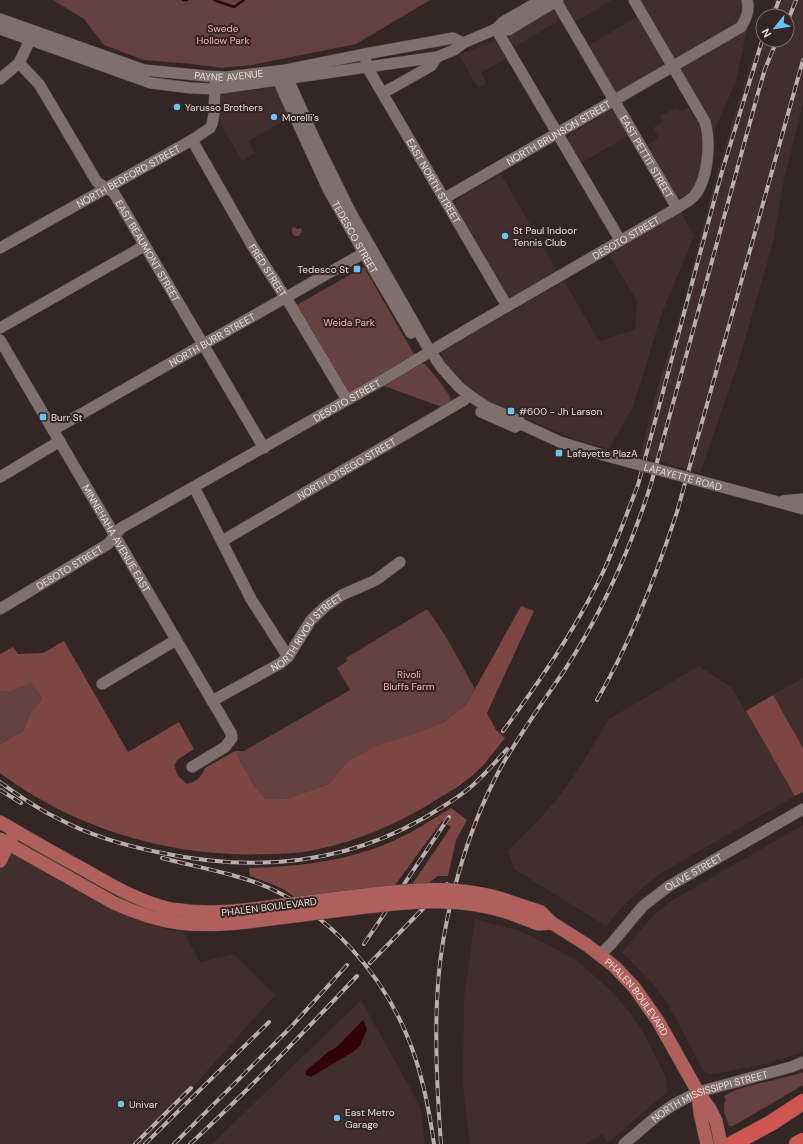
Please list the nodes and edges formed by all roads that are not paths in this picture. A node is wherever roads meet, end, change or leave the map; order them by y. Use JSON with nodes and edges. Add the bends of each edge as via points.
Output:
{"nodes":[{"id":1,"x":541,"y":0,"type":"edge"},
{"id":2,"x":634,"y":0,"type":"edge"},
{"id":3,"x":747,"y":0,"type":"edge"},
{"id":4,"x":557,"y":1,"type":"edge"},
{"id":5,"x":0,"y":19,"type":"edge"},
{"id":6,"x":0,"y":29,"type":"edge"},
{"id":7,"x":496,"y":29,"type":"junction"},
{"id":8,"x":32,"y":36,"type":"junction"},
{"id":9,"x":463,"y":42,"type":"junction"},
{"id":10,"x":365,"y":54,"type":"junction"},
{"id":11,"x":437,"y":56,"type":"junction"},
{"id":12,"x":19,"y":63,"type":"junction"},
{"id":13,"x":672,"y":66,"type":"junction"},
{"id":14,"x":368,"y":67,"type":"junction"},
{"id":15,"x":282,"y":75,"type":"junction"},
{"id":16,"x":215,"y":77,"type":"junction"},
{"id":17,"x":0,"y":79,"type":"edge"},
{"id":18,"x":215,"y":89,"type":"junction"},
{"id":19,"x":383,"y":93,"type":"junction"},
{"id":20,"x":614,"y":100,"type":"junction"},
{"id":21,"x":558,"y":133,"type":"junction"},
{"id":22,"x":192,"y":140,"type":"junction"},
{"id":23,"x":106,"y":188,"type":"junction"},
{"id":24,"x":445,"y":198,"type":"junction"},
{"id":25,"x":677,"y":208,"type":"junction"},
{"id":26,"x":620,"y":240,"type":"junction"},
{"id":27,"x":144,"y":246,"type":"junction"},
{"id":28,"x":0,"y":248,"type":"edge"},
{"id":29,"x":367,"y":251,"type":"junction"},
{"id":30,"x":285,"y":298,"type":"junction"},
{"id":31,"x":507,"y":306,"type":"junction"},
{"id":32,"x":0,"y":328,"type":"edge"},
{"id":33,"x":1,"y":343,"type":"edge"},
{"id":34,"x":203,"y":344,"type":"junction"},
{"id":35,"x":428,"y":354,"type":"junction"},
{"id":36,"x":456,"y":389,"type":"joint"},
{"id":37,"x":466,"y":398,"type":"junction"},
{"id":38,"x":347,"y":400,"type":"junction"},
{"id":39,"x":53,"y":430,"type":"junction"},
{"id":40,"x":60,"y":441,"type":"junction"},
{"id":41,"x":264,"y":448,"type":"junction"},
{"id":42,"x":0,"y":477,"type":"edge"},
{"id":43,"x":194,"y":487,"type":"junction"},
{"id":44,"x":803,"y":499,"type":"edge"},
{"id":45,"x":778,"y":502,"type":"junction"},
{"id":46,"x":803,"y":509,"type":"edge"},
{"id":47,"x":115,"y":536,"type":"junction"},
{"id":48,"x":222,"y":541,"type":"junction"},
{"id":49,"x":400,"y":562,"type":"dead end"},
{"id":50,"x":0,"y":609,"type":"edge"},
{"id":51,"x":176,"y":640,"type":"junction"},
{"id":52,"x":288,"y":657,"type":"junction"},
{"id":53,"x":102,"y":684,"type":"dead end"},
{"id":54,"x":212,"y":701,"type":"junction"},
{"id":55,"x":192,"y":767,"type":"dead end"},
{"id":56,"x":803,"y":809,"type":"edge"},
{"id":57,"x":0,"y":822,"type":"edge"},
{"id":58,"x":16,"y":831,"type":"junction"},
{"id":59,"x":4,"y":841,"type":"edge"},
{"id":60,"x":0,"y":861,"type":"edge"},
{"id":61,"x":246,"y":916,"type":"junction"},
{"id":62,"x":600,"y":955,"type":"junction"},
{"id":63,"x":803,"y":1062,"type":"edge"},
{"id":64,"x":698,"y":1092,"type":"junction"},
{"id":65,"x":803,"y":1102,"type":"edge"},
{"id":66,"x":803,"y":1112,"type":"edge"},
{"id":67,"x":771,"y":1122,"type":"junction"},
{"id":68,"x":803,"y":1141,"type":"edge"},
{"id":69,"x":624,"y":1144,"type":"edge"},
{"id":70,"x":708,"y":1144,"type":"edge"},
{"id":71,"x":721,"y":1144,"type":"edge"},
{"id":72,"x":732,"y":1144,"type":"edge"},
{"id":73,"x":797,"y":1144,"type":"edge"}],
"edges":[{"from":1,"to":7,"type":"street","name":"PAYNE AVENUE","via":[[503,22]]},
{"from":2,"to":13,"type":"street"},
{"from":3,"to":13,"type":"street","name":"NORTH BRUNSON STREET","via":[[749,5],[741,27]]},
{"from":4,"to":7,"type":"street","name":"PAYNE AVENUE","via":[[508,30]]},
{"from":4,"to":20,"type":"street","name":"EAST PETTIT STREET"},
{"from":5,"to":8,"type":"street","name":"PAYNE AVENUE"},
{"from":6,"to":8,"type":"street","name":"PAYNE AVENUE"},
{"from":7,"to":9,"type":"street","name":"PAYNE AVENUE"},
{"from":7,"to":21,"type":"street"},
{"from":8,"to":12,"type":"street"},
{"from":8,"to":16,"type":"street","name":"PAYNE AVENUE","via":[[144,70]]},
{"from":8,"to":18,"type":"street","name":"PAYNE AVENUE","via":[[151,83]]},
{"from":9,"to":10,"type":"street","name":"PAYNE AVENUE","via":[[453,38]]},
{"from":9,"to":11,"type":"street","name":"PAYNE AVENUE","via":[[454,50]]},
{"from":10,"to":14,"type":"street","name":"EAST NORTH STREET"},
{"from":10,"to":15,"type":"street","name":"PAYNE AVENUE"},
{"from":11,"to":14,"type":"street","name":"PAYNE AVENUE"},
{"from":11,"to":19,"type":"street","name":"PAYNE AVENUE","via":[[430,66]]},
{"from":12,"to":17,"type":"street"},
{"from":12,"to":23,"type":"street","name":"EAST BEAUMONT STREET","via":[[39,84],[97,182]]},
{"from":13,"to":20,"type":"street","name":"NORTH BRUNSON STREET"},
{"from":13,"to":25,"type":"street","name":"DESOTO STREET","via":[[707,129],[704,175],[695,195]]},
{"from":14,"to":15,"type":"street","name":"PAYNE AVENUE"},
{"from":14,"to":19,"type":"street","name":"EAST NORTH STREET"},
{"from":15,"to":16,"type":"street","name":"PAYNE AVENUE"},
{"from":15,"to":18,"type":"street","name":"PAYNE AVENUE"},
{"from":15,"to":29,"type":"street","name":"TEDESCO STREET"},
{"from":16,"to":18,"type":"street","name":"NORTH BEDFORD STREET"},
{"from":18,"to":22,"type":"street","name":"NORTH BEDFORD STREET","via":[[212,124]]},
{"from":19,"to":24,"type":"street","name":"EAST NORTH STREET"},
{"from":20,"to":21,"type":"street","name":"NORTH BRUNSON STREET"},
{"from":20,"to":25,"type":"street","name":"EAST PETTIT STREET"},
{"from":21,"to":24,"type":"street","name":"NORTH BRUNSON STREET"},
{"from":21,"to":26,"type":"street"},
{"from":22,"to":23,"type":"street","name":"NORTH BEDFORD STREET"},
{"from":22,"to":30,"type":"street","name":"FRED STREET"},
{"from":23,"to":27,"type":"street","name":"EAST BEAUMONT STREET","via":[[114,193]]},
{"from":23,"to":28,"type":"street","name":"NORTH BEDFORD STREET"},
{"from":24,"to":31,"type":"street","name":"EAST NORTH STREET"},
{"from":25,"to":26,"type":"street","name":"DESOTO STREET"},
{"from":26,"to":31,"type":"street","name":"DESOTO STREET"},
{"from":27,"to":32,"type":"street"},
{"from":27,"to":34,"type":"street","name":"EAST BEAUMONT STREET"},
{"from":29,"to":30,"type":"street","name":"NORTH BURR STREET"},
{"from":29,"to":35,"type":"street","name":"TEDESCO STREET"},
{"from":30,"to":34,"type":"street","name":"NORTH BURR STREET"},
{"from":30,"to":38,"type":"street","name":"FRED STREET"},
{"from":31,"to":35,"type":"street","name":"DESOTO STREET"},
{"from":33,"to":39,"type":"street","name":"MINNEHAHA AVENUE EAST"},
{"from":34,"to":39,"type":"street","name":"NORTH BURR STREET"},
{"from":34,"to":41,"type":"street","name":"EAST BEAUMONT STREET"},
{"from":35,"to":36,"type":"street","name":"TEDESCO STREET","via":[[436,373]]},
{"from":35,"to":38,"type":"street","name":"DESOTO STREET"},
{"from":36,"to":37,"type":"street","name":"LAFAYETTE ROAD"},
{"from":37,"to":45,"type":"street","name":"LAFAYETTE ROAD","bridge":true,"via":[[518,420],[521,424],[560,442]]},
{"from":37,"to":48,"type":"street","name":"NORTH OTSEGO STREET"},
{"from":38,"to":41,"type":"street","name":"DESOTO STREET"},
{"from":39,"to":40,"type":"street","name":"MINNEHAHA AVENUE EAST"},
{"from":40,"to":42,"type":"street"},
{"from":40,"to":47,"type":"street","name":"MINNEHAHA AVENUE EAST"},
{"from":41,"to":43,"type":"street","name":"DESOTO STREET"},
{"from":43,"to":47,"type":"street","name":"DESOTO STREET","via":[[121,528]]},
{"from":43,"to":48,"type":"street"},
{"from":44,"to":45,"type":"street","name":"LAFAYETTE ROAD"},
{"from":45,"to":46,"type":"street","name":"LAFAYETTE ROAD"},
{"from":47,"to":50,"type":"street","name":"DESOTO STREET","via":[[108,544]]},
{"from":47,"to":51,"type":"street","name":"MINNEHAHA AVENUE EAST"},
{"from":48,"to":52,"type":"street","via":[[254,605]]},
{"from":49,"to":52,"type":"street","name":"NORTH RIVOLI STREET","via":[[376,580],[342,595],[318,612],[304,629]]},
{"from":51,"to":53,"type":"street"},
{"from":51,"to":54,"type":"street","name":"MINNEHAHA AVENUE EAST"},
{"from":52,"to":54,"type":"street","name":"NORTH RIVOLI STREET"},
{"from":54,"to":55,"type":"street","name":"MINNEHAHA AVENUE EAST","via":[[232,738],[225,747]]},
{"from":56,"to":62,"type":"street","name":"OLIVE STREET","via":[[669,886],[643,906]]},
{"from":57,"to":58,"type":"main road","name":"PHALEN BOULEVARD"},
{"from":58,"to":59,"type":"main road"},
{"from":58,"to":61,"type":"main road","name":"PHALEN BOULEVARD","via":[[125,893],[151,903],[192,912]]},
{"from":59,"to":60,"type":"main road"},
{"from":59,"to":61,"type":"main road","name":"PHALEN BOULEVARD","via":[[114,903],[166,922],[221,925]]},
{"from":61,"to":62,"type":"main road","name":"PHALEN BOULEVARD","bridge":true,"via":[[390,892],[453,890],[499,897],[513,909],[541,912],[552,923]]},
{"from":62,"to":64,"type":"main road","name":"PHALEN BOULEVARD","via":[[625,977],[643,999]]},
{"from":63,"to":64,"type":"street","name":"NORTH MISSISSIPPI STREET"},
{"from":64,"to":69,"type":"street","name":"NORTH MISSISSIPPI STREET","via":[[657,1116]]},
{"from":64,"to":70,"type":"main road","via":[[700,1113]]},
{"from":64,"to":71,"type":"main road","name":"PHALEN BOULEVARD","via":[[716,1121]]},
{"from":65,"to":67,"type":"highway"},
{"from":66,"to":67,"type":"highway"},
{"from":67,"to":72,"type":"highway"},
{"from":68,"to":73,"type":"highway"}]}
